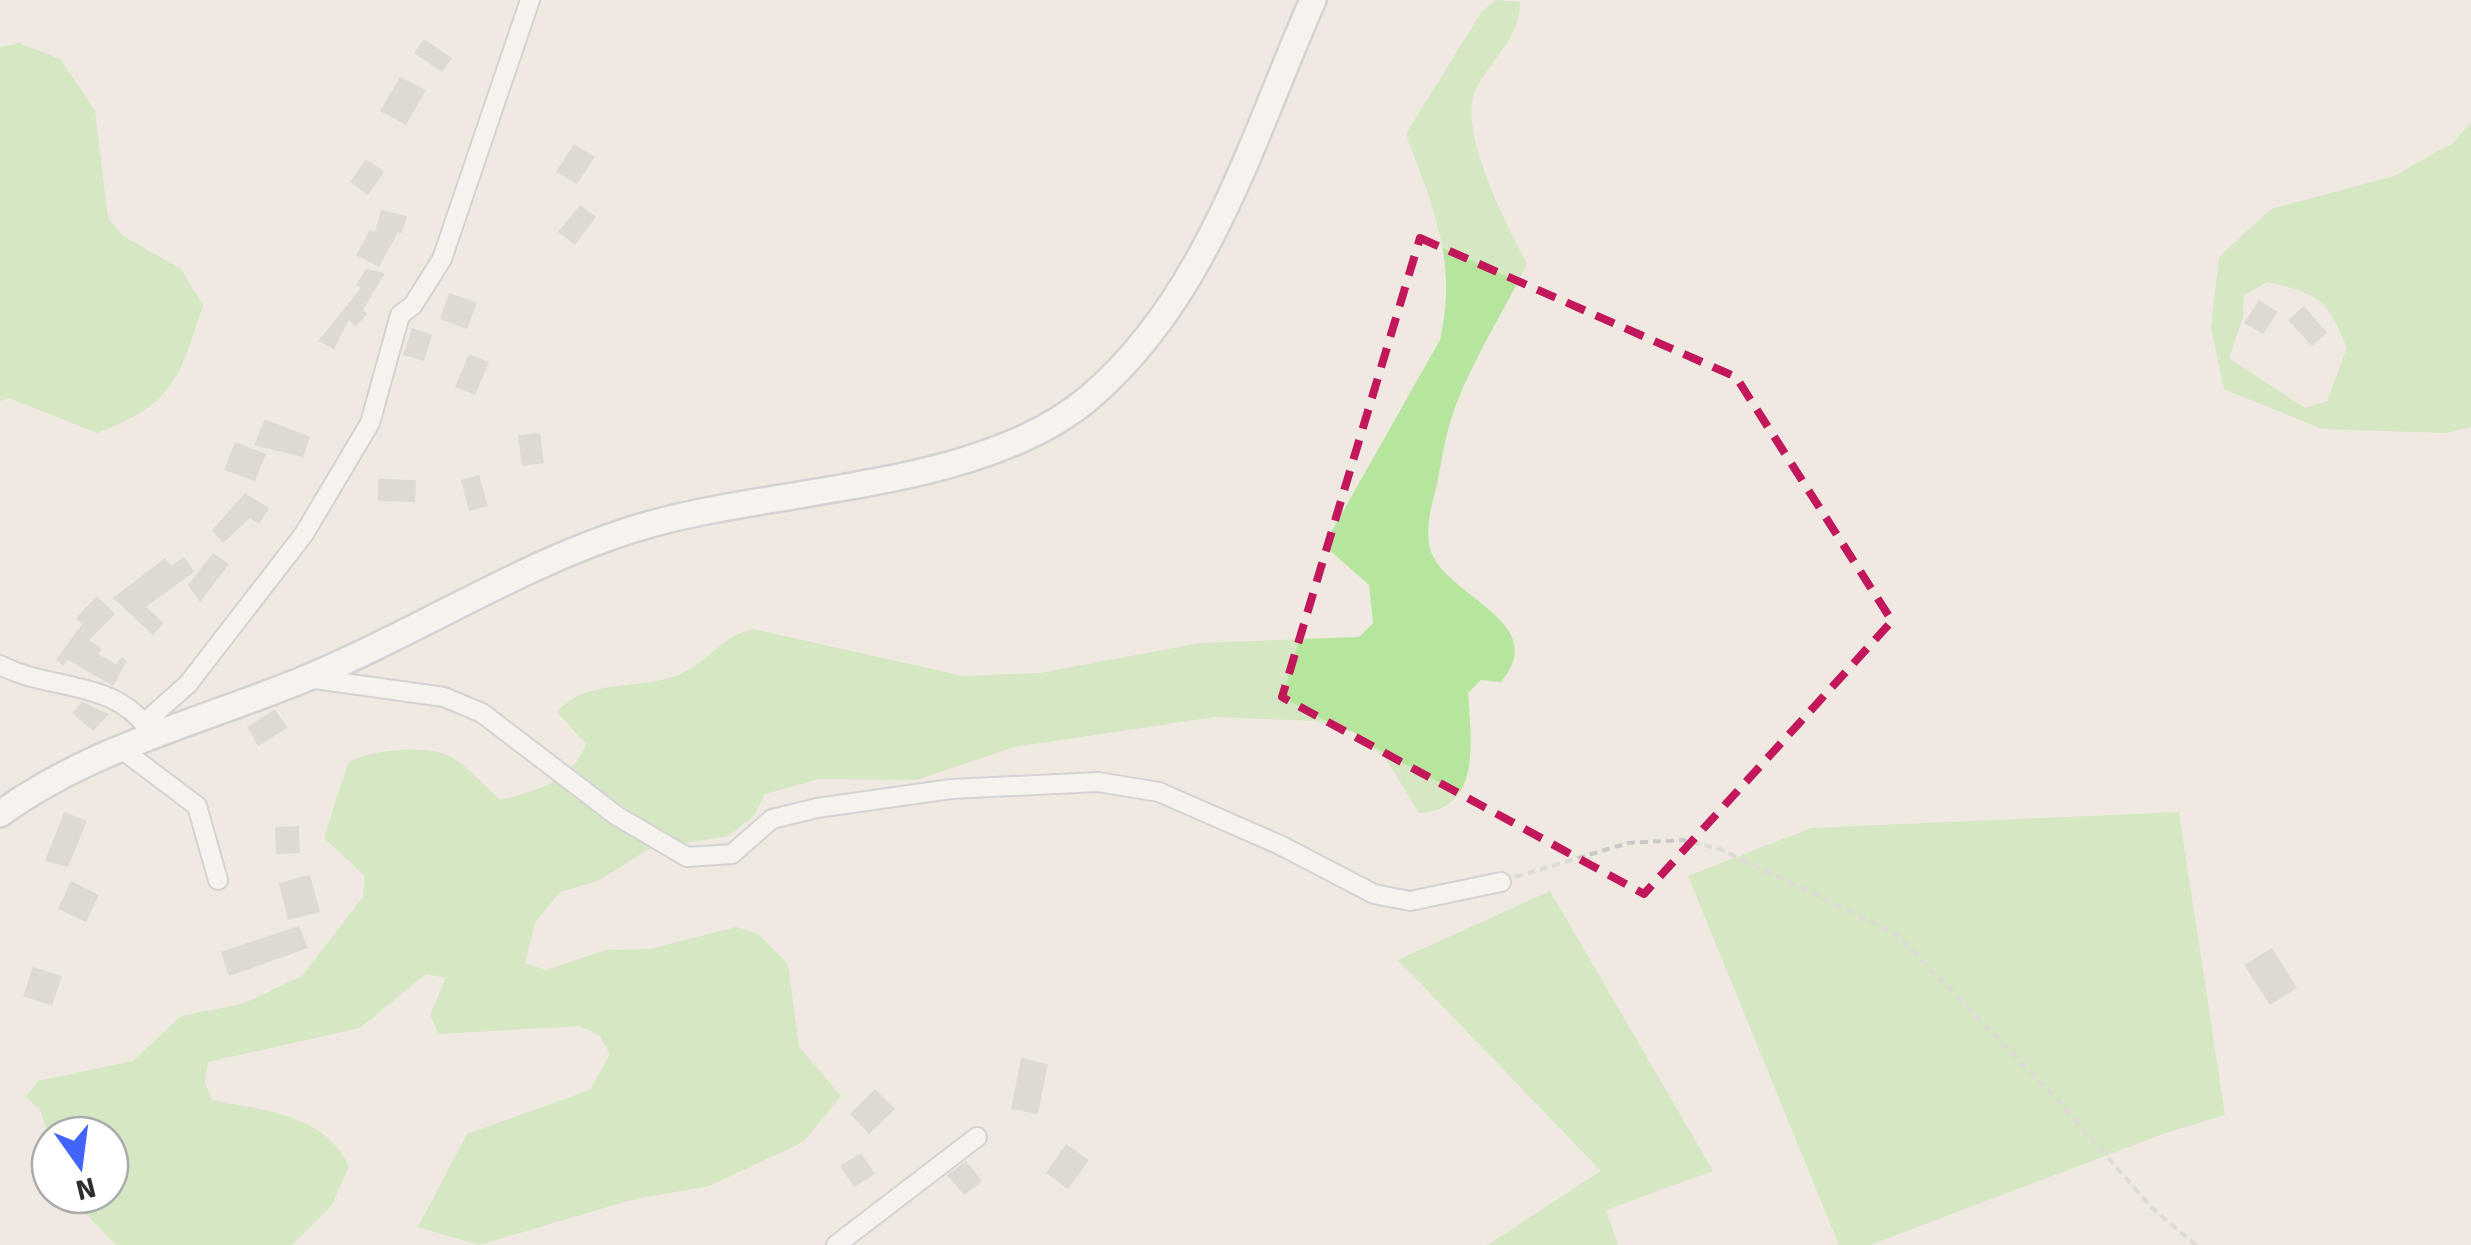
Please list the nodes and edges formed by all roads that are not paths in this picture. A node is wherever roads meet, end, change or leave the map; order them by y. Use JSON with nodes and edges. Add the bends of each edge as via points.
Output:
{"nodes":[{"id":1,"x":530,"y":0,"type":"edge"},
{"id":2,"x":1313,"y":0,"type":"edge"},
{"id":3,"x":0,"y":665,"type":"edge"},
{"id":4,"x":308,"y":678,"type":"junction"},
{"id":5,"x":148,"y":728,"type":"junction"},
{"id":6,"x":120,"y":748,"type":"junction"},
{"id":7,"x":0,"y":814,"type":"edge"},
{"id":8,"x":218,"y":880,"type":"dead end"},
{"id":9,"x":1501,"y":882,"type":"road end"},
{"id":10,"x":977,"y":1138,"type":"dead end"},
{"id":11,"x":836,"y":1245,"type":"edge"}],
"edges":[{"from":1,"to":5,"type":"street","via":[[442,258],[400,315],[370,424],[304,534]]},
{"from":2,"to":4,"type":"street","via":[[1191,275],[1157,328],[1088,399],[1048,425],[971,456],[687,514],[568,551]]},
{"from":3,"to":5,"type":"street","via":[[115,699]]},
{"from":4,"to":5,"type":"street"},
{"from":4,"to":9,"type":"street","via":[[444,697],[482,713],[618,816],[686,857],[732,854],[772,819],[817,808],[951,789],[1098,782],[1159,792],[1374,894],[1410,901]]},
{"from":5,"to":6,"type":"street"},
{"from":6,"to":7,"type":"street"},
{"from":6,"to":8,"type":"street","via":[[197,806]]},
{"from":10,"to":11,"type":"street"}]}
